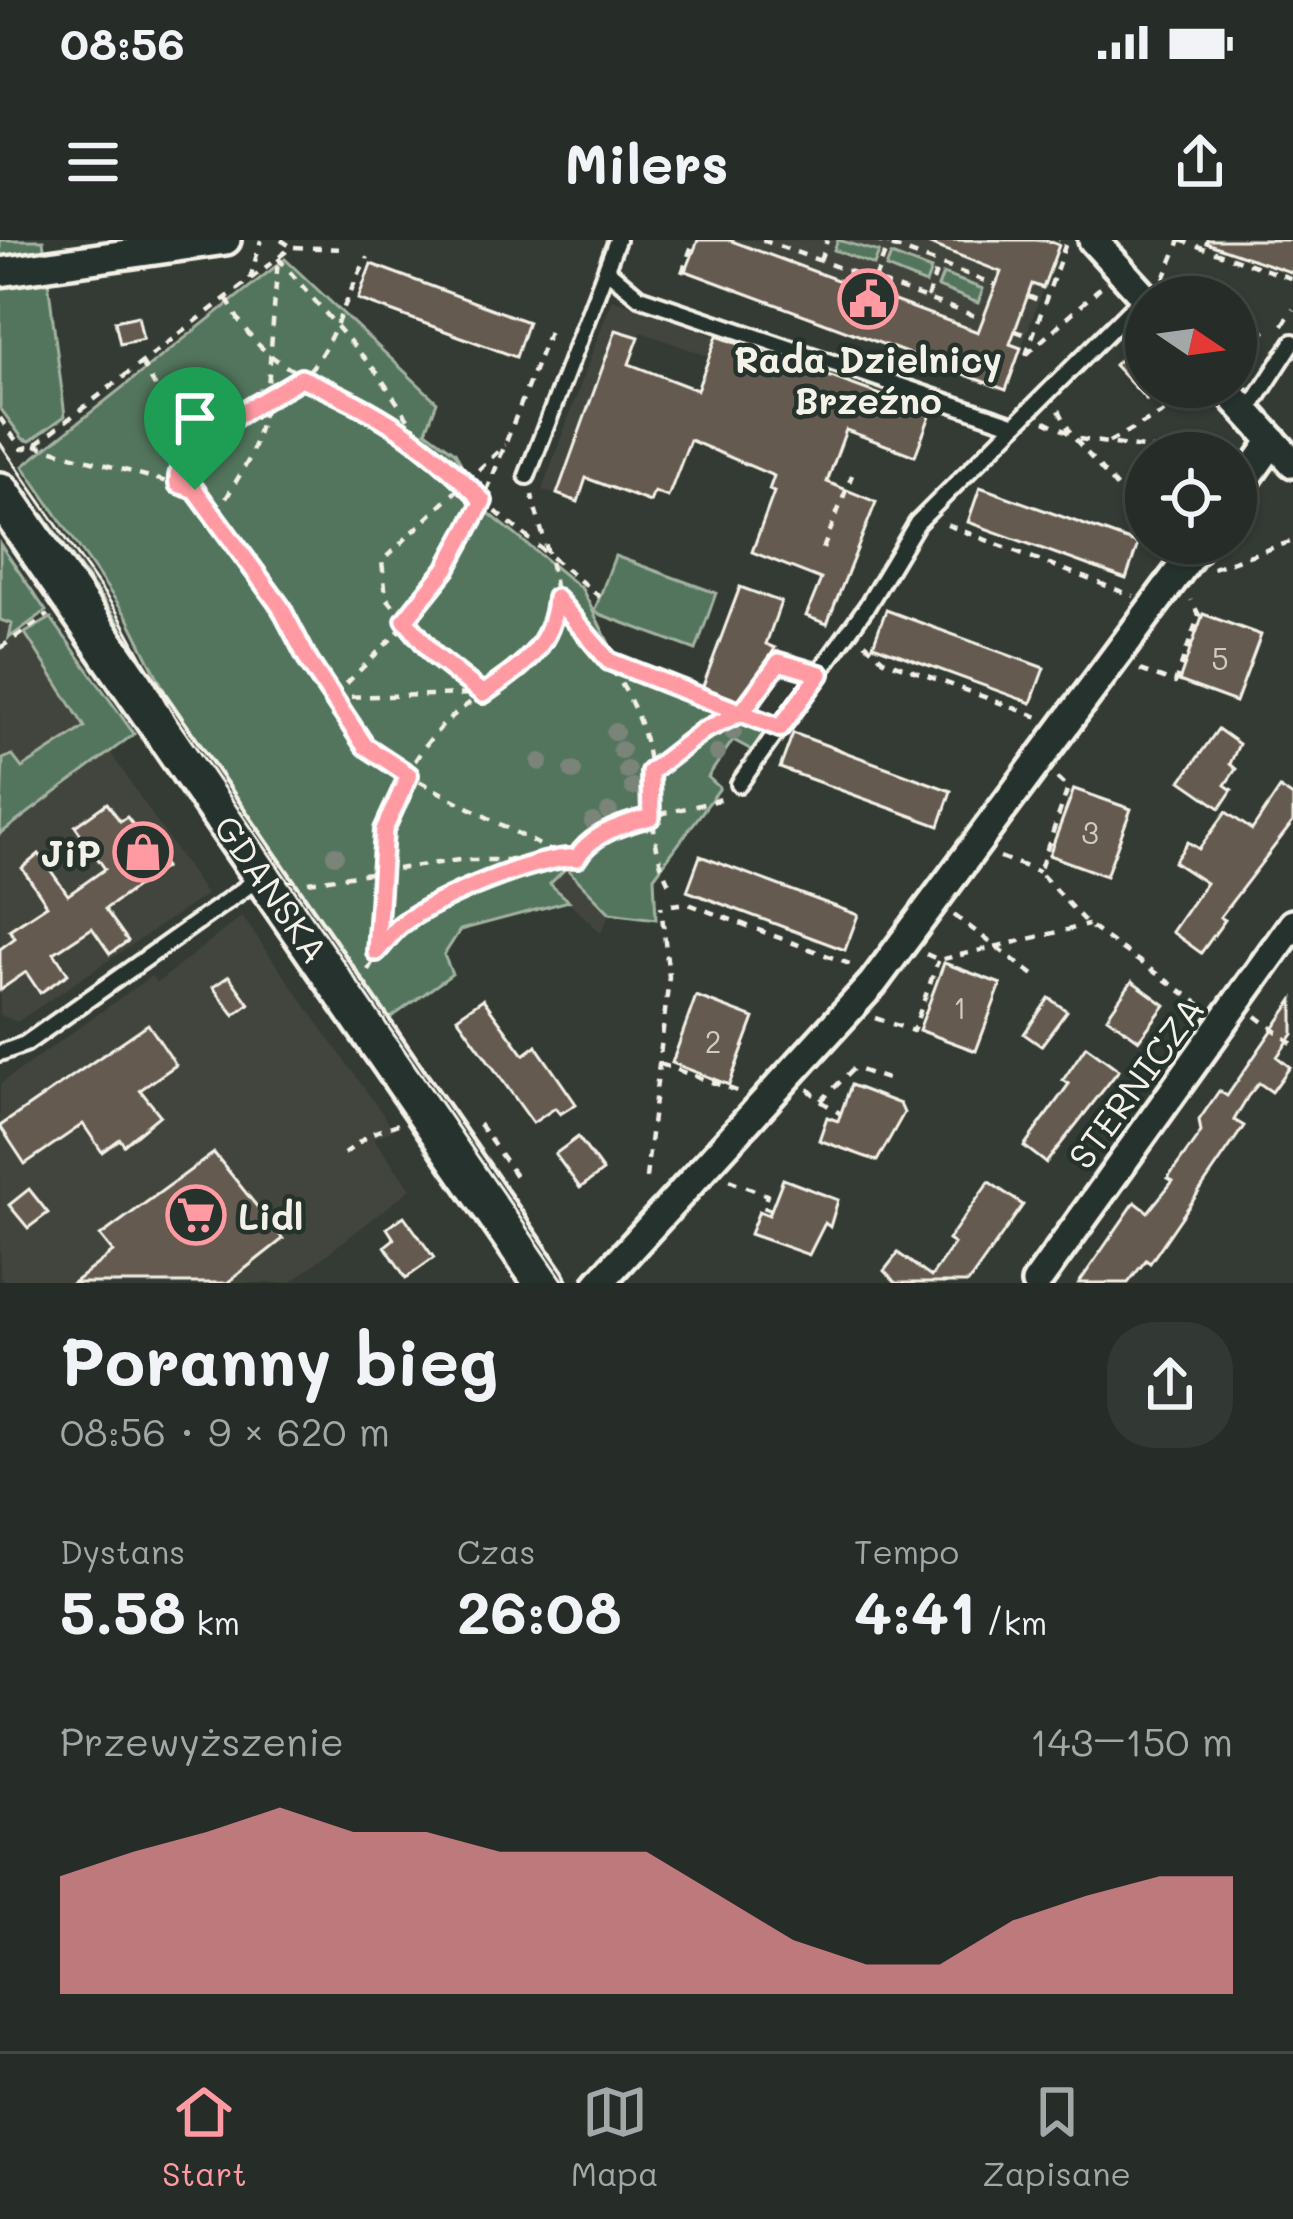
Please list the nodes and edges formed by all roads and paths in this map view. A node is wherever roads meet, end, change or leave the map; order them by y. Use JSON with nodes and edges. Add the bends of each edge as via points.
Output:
{"nodes":[{"id":1,"x":226,"y":240,"type":"edge"},
{"id":2,"x":261,"y":240,"type":"edge"},
{"id":3,"x":281,"y":240,"type":"edge"},
{"id":4,"x":617,"y":240,"type":"edge"},
{"id":5,"x":694,"y":240,"type":"edge"},
{"id":6,"x":762,"y":240,"type":"edge"},
{"id":7,"x":827,"y":240,"type":"edge"},
{"id":8,"x":875,"y":240,"type":"edge"},
{"id":9,"x":1059,"y":240,"type":"edge"},
{"id":10,"x":1093,"y":240,"type":"edge"},
{"id":11,"x":1180,"y":240,"type":"edge"},
{"id":12,"x":888,"y":245,"type":"junction"},
{"id":13,"x":292,"y":247,"type":"junction"},
{"id":14,"x":346,"y":249,"type":"dead end"},
{"id":15,"x":368,"y":257,"type":"dead end"},
{"id":16,"x":278,"y":258,"type":"junction"},
{"id":17,"x":820,"y":261,"type":"junction"},
{"id":18,"x":939,"y":264,"type":"junction"},
{"id":19,"x":606,"y":269,"type":"junction"},
{"id":20,"x":0,"y":272,"type":"edge"},
{"id":21,"x":682,"y":274,"type":"dead end"},
{"id":22,"x":1131,"y":276,"type":"edge"},
{"id":23,"x":1160,"y":276,"type":"edge"},
{"id":24,"x":250,"y":279,"type":"junction"},
{"id":25,"x":1293,"y":279,"type":"edge"},
{"id":26,"x":874,"y":280,"type":"junction"},
{"id":27,"x":996,"y":285,"type":"dead end"},
{"id":28,"x":1103,"y":285,"type":"dead end"},
{"id":29,"x":1028,"y":296,"type":"dead end"},
{"id":30,"x":226,"y":298,"type":"junction"},
{"id":31,"x":926,"y":299,"type":"junction"},
{"id":32,"x":1045,"y":303,"type":"junction"},
{"id":33,"x":1125,"y":318,"type":"edge"},
{"id":34,"x":983,"y":319,"type":"dead end"},
{"id":35,"x":333,"y":324,"type":"junction"},
{"id":36,"x":1015,"y":331,"type":"dead end"},
{"id":37,"x":1032,"y":337,"type":"junction"},
{"id":38,"x":1293,"y":342,"type":"edge"},
{"id":39,"x":267,"y":357,"type":"junction"},
{"id":40,"x":142,"y":363,"type":"junction"},
{"id":41,"x":301,"y":378,"type":"junction"},
{"id":42,"x":267,"y":400,"type":"junction"},
{"id":43,"x":1056,"y":404,"type":"dead end"},
{"id":44,"x":1178,"y":408,"type":"edge"},
{"id":45,"x":1243,"y":408,"type":"edge"},
{"id":46,"x":1247,"y":412,"type":"junction"},
{"id":47,"x":0,"y":418,"type":"edge"},
{"id":48,"x":1040,"y":419,"type":"dead end"},
{"id":49,"x":1015,"y":425,"type":"junction"},
{"id":50,"x":1071,"y":434,"type":"junction"},
{"id":51,"x":1273,"y":441,"type":"junction"},
{"id":52,"x":35,"y":445,"type":"junction"},
{"id":53,"x":425,"y":445,"type":"junction"},
{"id":54,"x":505,"y":445,"type":"dead end"},
{"id":55,"x":1104,"y":445,"type":"junction"},
{"id":56,"x":1125,"y":447,"type":"edge"},
{"id":57,"x":1257,"y":463,"type":"edge"},
{"id":58,"x":1293,"y":463,"type":"edge"},
{"id":59,"x":176,"y":471,"type":"junction"},
{"id":60,"x":852,"y":475,"type":"dead end"},
{"id":61,"x":527,"y":476,"type":"joint"},
{"id":62,"x":465,"y":482,"type":"junction"},
{"id":63,"x":178,"y":484,"type":"junction"},
{"id":64,"x":0,"y":493,"type":"edge"},
{"id":65,"x":1125,"y":497,"type":"edge"},
{"id":66,"x":217,"y":516,"type":"junction"},
{"id":67,"x":947,"y":525,"type":"dead end"},
{"id":68,"x":1293,"y":542,"type":"edge"},
{"id":69,"x":823,"y":549,"type":"dead end"},
{"id":70,"x":1184,"y":564,"type":"edge"},
{"id":71,"x":1198,"y":573,"type":"dead end"},
{"id":72,"x":1186,"y":590,"type":"dead end"},
{"id":73,"x":556,"y":598,"type":"junction"},
{"id":74,"x":1142,"y":599,"type":"dead end"},
{"id":75,"x":53,"y":612,"type":"dead end"},
{"id":76,"x":405,"y":620,"type":"junction"},
{"id":77,"x":862,"y":638,"type":"dead end"},
{"id":78,"x":0,"y":648,"type":"edge"},
{"id":79,"x":771,"y":659,"type":"dead end"},
{"id":80,"x":609,"y":661,"type":"junction"},
{"id":81,"x":779,"y":662,"type":"junction"},
{"id":82,"x":1130,"y":667,"type":"dead end"},
{"id":83,"x":820,"y":674,"type":"junction"},
{"id":84,"x":483,"y":694,"type":"junction"},
{"id":85,"x":333,"y":697,"type":"junction"},
{"id":86,"x":742,"y":712,"type":"junction"},
{"id":87,"x":1054,"y":722,"type":"dead end"},
{"id":88,"x":780,"y":728,"type":"junction"},
{"id":89,"x":650,"y":772,"type":"junction"},
{"id":90,"x":1053,"y":774,"type":"dead end"},
{"id":91,"x":409,"y":775,"type":"junction"},
{"id":92,"x":734,"y":790,"type":"joint"},
{"id":93,"x":651,"y":817,"type":"junction"},
{"id":94,"x":993,"y":854,"type":"dead end"},
{"id":95,"x":562,"y":857,"type":"junction"},
{"id":96,"x":547,"y":860,"type":"junction"},
{"id":97,"x":379,"y":871,"type":"junction"},
{"id":98,"x":1039,"y":872,"type":"junction"},
{"id":99,"x":278,"y":879,"type":"junction"},
{"id":100,"x":672,"y":889,"type":"dead end"},
{"id":101,"x":672,"y":904,"type":"dead end"},
{"id":102,"x":661,"y":906,"type":"dead end"},
{"id":103,"x":949,"y":912,"type":"dead end"},
{"id":104,"x":1293,"y":924,"type":"edge"},
{"id":105,"x":1088,"y":925,"type":"junction"},
{"id":106,"x":1000,"y":946,"type":"junction"},
{"id":107,"x":919,"y":950,"type":"dead end"},
{"id":108,"x":376,"y":952,"type":"junction"},
{"id":109,"x":938,"y":960,"type":"junction"},
{"id":110,"x":866,"y":970,"type":"dead end"},
{"id":111,"x":359,"y":978,"type":"dead end"},
{"id":112,"x":1040,"y":980,"type":"dead end"},
{"id":113,"x":864,"y":1014,"type":"dead end"},
{"id":114,"x":1235,"y":1015,"type":"junction"},
{"id":115,"x":1293,"y":1044,"type":"edge"},
{"id":116,"x":0,"y":1053,"type":"edge"},
{"id":117,"x":660,"y":1064,"type":"junction"},
{"id":118,"x":890,"y":1080,"type":"dead end"},
{"id":119,"x":803,"y":1084,"type":"dead end"},
{"id":120,"x":751,"y":1096,"type":"dead end"},
{"id":121,"x":821,"y":1101,"type":"junction"},
{"id":122,"x":841,"y":1114,"type":"dead end"},
{"id":123,"x":404,"y":1122,"type":"dead end"},
{"id":124,"x":479,"y":1124,"type":"dead end"},
{"id":125,"x":344,"y":1154,"type":"dead end"},
{"id":126,"x":724,"y":1170,"type":"dead end"},
{"id":127,"x":516,"y":1176,"type":"dead end"},
{"id":128,"x":646,"y":1178,"type":"dead end"},
{"id":129,"x":771,"y":1210,"type":"dead end"},
{"id":130,"x":545,"y":1283,"type":"edge"},
{"id":131,"x":599,"y":1283,"type":"edge"},
{"id":132,"x":1036,"y":1283,"type":"edge"}],
"edges":[{"from":1,"to":20,"type":"street"},
{"from":2,"to":24,"type":"path"},
{"from":3,"to":13,"type":"path"},
{"from":4,"to":19,"type":"lane"},
{"from":5,"to":21,"type":"path"},
{"from":6,"to":17,"type":"path"},
{"from":7,"to":17,"type":"path"},
{"from":8,"to":12,"type":"path"},
{"from":9,"to":32,"type":"path","via":[[1066,243]]},
{"from":10,"to":22,"type":"street"},
{"from":11,"to":23,"type":"path"},
{"from":11,"to":25,"type":"path"},
{"from":12,"to":18,"type":"path"},
{"from":12,"to":26,"type":"path"},
{"from":13,"to":14,"type":"path"},
{"from":13,"to":16,"type":"path"},
{"from":15,"to":35,"type":"path"},
{"from":16,"to":24,"type":"path"},
{"from":16,"to":35,"type":"path"},
{"from":16,"to":39,"type":"path"},
{"from":17,"to":26,"type":"path"},
{"from":18,"to":27,"type":"path"},
{"from":18,"to":31,"type":"path"},
{"from":19,"to":49,"type":"lane","via":[[639,297]]},
{"from":19,"to":61,"type":"lane"},
{"from":24,"to":30,"type":"path"},
{"from":26,"to":31,"type":"path"},
{"from":28,"to":37,"type":"path","via":[[1026,355]]},
{"from":29,"to":32,"type":"path"},
{"from":30,"to":39,"type":"path"},
{"from":30,"to":40,"type":"path"},
{"from":31,"to":34,"type":"path"},
{"from":32,"to":37,"type":"path"},
{"from":33,"to":49,"type":"lane"},
{"from":35,"to":41,"type":"path","via":[[318,365]]},
{"from":35,"to":53,"type":"path"},
{"from":36,"to":37,"type":"path"},
{"from":38,"to":46,"type":"lane"},
{"from":39,"to":41,"type":"path"},
{"from":39,"to":42,"type":"path"},
{"from":40,"to":52,"type":"path"},
{"from":40,"to":59,"type":"path"},
{"from":41,"to":42,"type":"path"},
{"from":41,"to":53,"type":"path","via":[[375,410]]},
{"from":42,"to":59,"type":"path","via":[[216,427]]},
{"from":42,"to":66,"type":"path","via":[[251,455]]},
{"from":43,"to":50,"type":"path"},
{"from":44,"to":55,"type":"path"},
{"from":45,"to":46,"type":"street"},
{"from":46,"to":51,"type":"street"},
{"from":47,"to":52,"type":"path","via":[[22,449]]},
{"from":48,"to":50,"type":"path"},
{"from":49,"to":83,"type":"lane","via":[[917,523]]},
{"from":50,"to":55,"type":"path"},
{"from":50,"to":65,"type":"path"},
{"from":51,"to":57,"type":"street"},
{"from":51,"to":58,"type":"street"},
{"from":52,"to":63,"type":"path"},
{"from":53,"to":62,"type":"path"},
{"from":54,"to":62,"type":"path"},
{"from":55,"to":56,"type":"path"},
{"from":59,"to":63,"type":"path"},
{"from":60,"to":69,"type":"path"},
{"from":61,"to":73,"type":"path"},
{"from":62,"to":76,"type":"path","via":[[483,501],[478,517]]},
{"from":62,"to":76,"type":"path","via":[[382,561],[386,597]]},
{"from":63,"to":66,"type":"path","via":[[207,500]]},
{"from":64,"to":99,"type":"street","name":"GDAŃSKA"},
{"from":66,"to":85,"type":"path"},
{"from":67,"to":74,"type":"path"},
{"from":68,"to":71,"type":"path"},
{"from":70,"to":131,"type":"street","via":[[873,983]]},
{"from":72,"to":82,"type":"path","via":[[1199,615],[1175,683]]},
{"from":73,"to":80,"type":"path"},
{"from":73,"to":84,"type":"path","via":[[545,643]]},
{"from":75,"to":78,"type":"path"},
{"from":76,"to":84,"type":"path"},
{"from":76,"to":85,"type":"path"},
{"from":77,"to":87,"type":"path","via":[[884,660]]},
{"from":79,"to":81,"type":"path"},
{"from":80,"to":86,"type":"path"},
{"from":80,"to":89,"type":"path","via":[[643,730]]},
{"from":81,"to":83,"type":"path"},
{"from":81,"to":86,"type":"path"},
{"from":83,"to":88,"type":"lane"},
{"from":84,"to":85,"type":"path"},
{"from":84,"to":91,"type":"path","via":[[453,716]]},
{"from":85,"to":91,"type":"path","via":[[365,746]]},
{"from":86,"to":88,"type":"path"},
{"from":86,"to":89,"type":"path"},
{"from":88,"to":92,"type":"lane"},
{"from":89,"to":93,"type":"path"},
{"from":90,"to":98,"type":"path","via":[[1068,788]]},
{"from":91,"to":95,"type":"path"},
{"from":91,"to":97,"type":"path","via":[[391,809]]},
{"from":92,"to":93,"type":"path"},
{"from":93,"to":95,"type":"path","via":[[622,824],[577,858]]},
{"from":93,"to":100,"type":"path"},
{"from":94,"to":98,"type":"path"},
{"from":95,"to":96,"type":"path"},
{"from":96,"to":97,"type":"path"},
{"from":96,"to":108,"type":"path","via":[[402,923]]},
{"from":97,"to":99,"type":"path"},
{"from":97,"to":108,"type":"path"},
{"from":98,"to":105,"type":"path"},
{"from":99,"to":116,"type":"lane","via":[[26,1044]]},
{"from":99,"to":130,"type":"street","name":"GDAŃSKA"},
{"from":101,"to":110,"type":"path"},
{"from":102,"to":117,"type":"path","via":[[669,977]]},
{"from":103,"to":106,"type":"path"},
{"from":104,"to":114,"type":"street","name":"STERNICZA"},
{"from":105,"to":106,"type":"path"},
{"from":105,"to":114,"type":"path"},
{"from":106,"to":109,"type":"path"},
{"from":106,"to":112,"type":"path"},
{"from":107,"to":109,"type":"path"},
{"from":108,"to":111,"type":"path"},
{"from":109,"to":113,"type":"path","via":[[914,1031]]},
{"from":114,"to":115,"type":"path"},
{"from":114,"to":132,"type":"street","name":"STERNICZA"},
{"from":117,"to":120,"type":"path"},
{"from":117,"to":128,"type":"path"},
{"from":118,"to":121,"type":"path","via":[[854,1068]]},
{"from":119,"to":121,"type":"path"},
{"from":121,"to":122,"type":"path"},
{"from":123,"to":125,"type":"path"},
{"from":124,"to":127,"type":"path"},
{"from":126,"to":129,"type":"path","via":[[730,1181],[767,1195],[763,1207]]}]}
